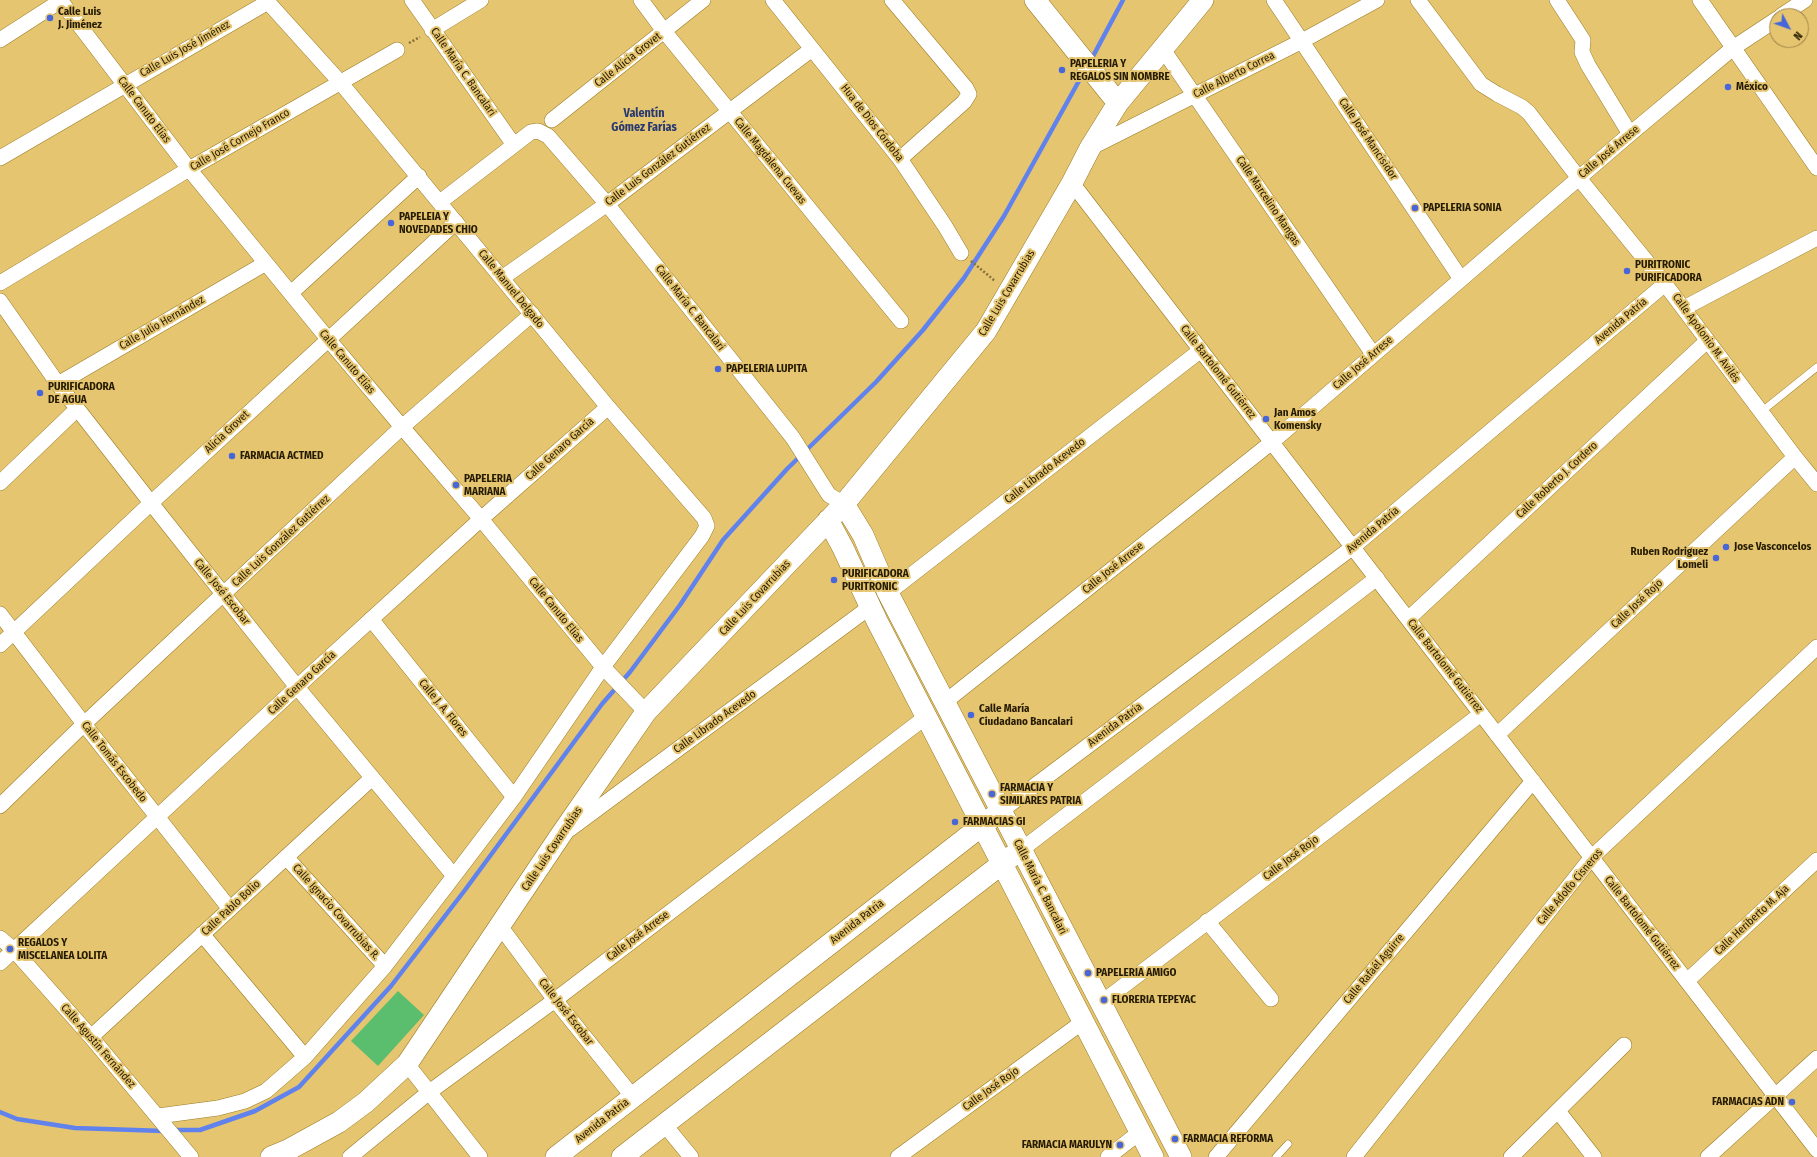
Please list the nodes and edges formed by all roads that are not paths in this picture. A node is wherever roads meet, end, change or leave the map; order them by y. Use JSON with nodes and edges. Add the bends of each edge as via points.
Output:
{"nodes":[{"id":1,"x":61,"y":0,"type":"edge"},
{"id":2,"x":412,"y":0,"type":"edge"},
{"id":3,"x":481,"y":0,"type":"edge"},
{"id":4,"x":641,"y":0,"type":"edge"},
{"id":5,"x":703,"y":0,"type":"edge"},
{"id":6,"x":773,"y":0,"type":"edge"},
{"id":7,"x":892,"y":0,"type":"edge"},
{"id":8,"x":1035,"y":0,"type":"edge"},
{"id":9,"x":1203,"y":0,"type":"edge"},
{"id":10,"x":1274,"y":0,"type":"edge"},
{"id":11,"x":1377,"y":0,"type":"edge"},
{"id":12,"x":1418,"y":0,"type":"edge"},
{"id":13,"x":1557,"y":0,"type":"edge"},
{"id":14,"x":1700,"y":0,"type":"edge"},
{"id":15,"x":1805,"y":0,"type":"edge"},
{"id":16,"x":267,"y":1,"type":"edge"},
{"id":17,"x":1793,"y":8,"type":"edge"},
{"id":18,"x":1769,"y":24,"type":"edge"},
{"id":19,"x":432,"y":30,"type":"junction"},
{"id":20,"x":664,"y":31,"type":"junction"},
{"id":21,"x":0,"y":40,"type":"edge"},
{"id":22,"x":1302,"y":41,"type":"junction"},
{"id":23,"x":1162,"y":48,"type":"junction"},
{"id":24,"x":1733,"y":48,"type":"junction"},
{"id":25,"x":812,"y":49,"type":"junction"},
{"id":26,"x":397,"y":50,"type":"road end"},
{"id":27,"x":340,"y":82,"type":"junction"},
{"id":28,"x":124,"y":84,"type":"junction"},
{"id":29,"x":1195,"y":95,"type":"junction"},
{"id":30,"x":1118,"y":103,"type":"junction"},
{"id":31,"x":729,"y":111,"type":"junction"},
{"id":32,"x":552,"y":120,"type":"dead end"},
{"id":33,"x":1630,"y":134,"type":"junction"},
{"id":34,"x":514,"y":145,"type":"junction"},
{"id":35,"x":1090,"y":148,"type":"junction"},
{"id":36,"x":0,"y":158,"type":"edge"},
{"id":37,"x":900,"y":159,"type":"junction"},
{"id":38,"x":1817,"y":168,"type":"edge"},
{"id":39,"x":189,"y":169,"type":"junction"},
{"id":40,"x":419,"y":176,"type":"junction"},
{"id":41,"x":1578,"y":177,"type":"junction"},
{"id":42,"x":1072,"y":183,"type":"junction"},
{"id":43,"x":440,"y":202,"type":"junction"},
{"id":44,"x":607,"y":204,"type":"junction"},
{"id":45,"x":456,"y":222,"type":"junction"},
{"id":46,"x":1817,"y":238,"type":"edge"},
{"id":47,"x":966,"y":258,"type":"road end"},
{"id":48,"x":266,"y":263,"type":"junction"},
{"id":49,"x":502,"y":278,"type":"junction"},
{"id":50,"x":1461,"y":279,"type":"junction"},
{"id":51,"x":0,"y":283,"type":"edge"},
{"id":52,"x":1665,"y":284,"type":"junction"},
{"id":53,"x":291,"y":293,"type":"junction"},
{"id":54,"x":1684,"y":308,"type":"junction"},
{"id":55,"x":3,"y":311,"type":"edge"},
{"id":56,"x":532,"y":314,"type":"junction"},
{"id":57,"x":901,"y":321,"type":"dead end"},
{"id":58,"x":328,"y":339,"type":"junction"},
{"id":59,"x":1707,"y":341,"type":"junction"},
{"id":60,"x":1201,"y":350,"type":"junction"},
{"id":61,"x":1374,"y":354,"type":"junction"},
{"id":62,"x":1817,"y":367,"type":"edge"},
{"id":63,"x":58,"y":384,"type":"junction"},
{"id":64,"x":608,"y":407,"type":"junction"},
{"id":65,"x":77,"y":409,"type":"junction"},
{"id":66,"x":1761,"y":412,"type":"junction"},
{"id":67,"x":402,"y":427,"type":"junction"},
{"id":68,"x":1272,"y":442,"type":"junction"},
{"id":69,"x":1794,"y":457,"type":"junction"},
{"id":70,"x":0,"y":483,"type":"edge"},
{"id":71,"x":1817,"y":484,"type":"edge"},
{"id":72,"x":832,"y":495,"type":"junction"},
{"id":73,"x":150,"y":503,"type":"junction"},
{"id":74,"x":482,"y":519,"type":"junction"},
{"id":75,"x":828,"y":520,"type":"junction"},
{"id":76,"x":1353,"y":547,"type":"junction"},
{"id":77,"x":1377,"y":578,"type":"junction"},
{"id":78,"x":888,"y":593,"type":"junction"},
{"id":79,"x":223,"y":594,"type":"junction"},
{"id":80,"x":870,"y":607,"type":"junction"},
{"id":81,"x":0,"y":614,"type":"edge"},
{"id":82,"x":1408,"y":619,"type":"junction"},
{"id":83,"x":371,"y":620,"type":"junction"},
{"id":84,"x":13,"y":632,"type":"junction"},
{"id":85,"x":0,"y":645,"type":"edge"},
{"id":86,"x":1817,"y":647,"type":"edge"},
{"id":87,"x":606,"y":669,"type":"junction"},
{"id":88,"x":297,"y":687,"type":"junction"},
{"id":89,"x":945,"y":702,"type":"junction"},
{"id":90,"x":640,"y":706,"type":"junction"},
{"id":91,"x":1481,"y":714,"type":"junction"},
{"id":92,"x":927,"y":716,"type":"junction"},
{"id":93,"x":84,"y":724,"type":"junction"},
{"id":94,"x":1497,"y":734,"type":"junction"},
{"id":95,"x":372,"y":778,"type":"junction"},
{"id":96,"x":1533,"y":781,"type":"junction"},
{"id":97,"x":514,"y":797,"type":"junction"},
{"id":98,"x":0,"y":806,"type":"edge"},
{"id":99,"x":1001,"y":811,"type":"junction"},
{"id":100,"x":156,"y":817,"type":"junction"},
{"id":101,"x":983,"y":824,"type":"junction"},
{"id":102,"x":560,"y":836,"type":"junction"},
{"id":103,"x":1021,"y":850,"type":"junction"},
{"id":104,"x":286,"y":857,"type":"junction"},
{"id":105,"x":1592,"y":857,"type":"junction"},
{"id":106,"x":1817,"y":860,"type":"edge"},
{"id":107,"x":1002,"y":863,"type":"junction"},
{"id":108,"x":454,"y":876,"type":"junction"},
{"id":109,"x":230,"y":909,"type":"junction"},
{"id":110,"x":1207,"y":921,"type":"junction"},
{"id":111,"x":500,"y":926,"type":"junction"},
{"id":112,"x":202,"y":934,"type":"junction"},
{"id":113,"x":0,"y":938,"type":"edge"},
{"id":114,"x":13,"y":949,"type":"junction"},
{"id":115,"x":0,"y":962,"type":"edge"},
{"id":116,"x":385,"y":966,"type":"junction"},
{"id":117,"x":1687,"y":981,"type":"junction"},
{"id":118,"x":1271,"y":999,"type":"dead end"},
{"id":119,"x":555,"y":1000,"type":"junction"},
{"id":120,"x":1101,"y":1003,"type":"junction"},
{"id":121,"x":1084,"y":1021,"type":"junction"},
{"id":122,"x":91,"y":1037,"type":"junction"},
{"id":123,"x":1624,"y":1045,"type":"dead end"},
{"id":124,"x":305,"y":1057,"type":"junction"},
{"id":125,"x":1817,"y":1058,"type":"edge"},
{"id":126,"x":407,"y":1064,"type":"junction"},
{"id":127,"x":428,"y":1093,"type":"junction"},
{"id":128,"x":1776,"y":1096,"type":"junction"},
{"id":129,"x":633,"y":1097,"type":"junction"},
{"id":130,"x":1558,"y":1111,"type":"junction"},
{"id":131,"x":161,"y":1119,"type":"junction"},
{"id":132,"x":664,"y":1124,"type":"junction"},
{"id":133,"x":1140,"y":1132,"type":"junction"},
{"id":134,"x":1288,"y":1144,"type":"dead end"},
{"id":135,"x":1817,"y":1150,"type":"edge"},
{"id":136,"x":191,"y":1157,"type":"edge"},
{"id":137,"x":270,"y":1157,"type":"edge"},
{"id":138,"x":350,"y":1157,"type":"edge"},
{"id":139,"x":480,"y":1157,"type":"edge"},
{"id":140,"x":556,"y":1157,"type":"edge"},
{"id":141,"x":622,"y":1157,"type":"edge"},
{"id":142,"x":691,"y":1157,"type":"edge"},
{"id":143,"x":898,"y":1157,"type":"edge"},
{"id":144,"x":1108,"y":1157,"type":"edge"},
{"id":145,"x":1153,"y":1157,"type":"edge"},
{"id":146,"x":1181,"y":1157,"type":"edge"},
{"id":147,"x":1216,"y":1157,"type":"edge"},
{"id":148,"x":1276,"y":1157,"type":"edge"},
{"id":149,"x":1354,"y":1157,"type":"edge"},
{"id":150,"x":1511,"y":1157,"type":"edge"},
{"id":151,"x":1594,"y":1157,"type":"edge"},
{"id":152,"x":1708,"y":1157,"type":"edge"}],
"edges":[{"from":1,"to":21,"type":"street"},
{"from":1,"to":28,"type":"street","name":"Calle Canuto Elías"},
{"from":2,"to":19,"type":"street","name":"Calle María C. Bancalari"},
{"from":3,"to":19,"type":"street"},
{"from":4,"to":20,"type":"street","name":"Calle Magdalena Cuevas"},
{"from":5,"to":20,"type":"street","name":"Calle Alicia Grovet"},
{"from":6,"to":25,"type":"street","name":"Hua de Dios Córdoba"},
{"from":7,"to":37,"type":"street","via":[[969,94],[964,102]]},
{"from":8,"to":30,"type":"street"},
{"from":9,"to":23,"type":"street","name":"Calle Luis Covarrubias"},
{"from":10,"to":22,"type":"street","name":"Calle José Mancisidor"},
{"from":11,"to":22,"type":"street","name":"Calle Alberto Correa"},
{"from":12,"to":41,"type":"street","name":"Calle Apolonio M. Avilés","via":[[1482,84],[1529,112]]},
{"from":13,"to":33,"type":"street","via":[[1583,40],[1582,52],[1588,65]]},
{"from":14,"to":24,"type":"street"},
{"from":15,"to":17,"type":"street"},
{"from":16,"to":27,"type":"street","name":"Calle Manuel Delgado"},
{"from":16,"to":28,"type":"street","name":"Calle Luis José Jiménez"},
{"from":18,"to":24,"type":"street","name":"Calle José Arrese"},
{"from":19,"to":34,"type":"street","name":"Calle María C. Bancalari"},
{"from":20,"to":31,"type":"street","name":"Calle Magdalena Cuevas"},
{"from":20,"to":32,"type":"street","name":"Calle Alicia Grovet"},
{"from":22,"to":29,"type":"street","name":"Calle Alberto Correa"},
{"from":22,"to":50,"type":"street","name":"Calle José Mancisidor"},
{"from":23,"to":29,"type":"street","name":"Calle Marcelino Mangas"},
{"from":23,"to":30,"type":"street","name":"Calle Luis Covarrubias"},
{"from":24,"to":33,"type":"street","name":"Calle José Arrese"},
{"from":24,"to":38,"type":"street"},
{"from":25,"to":31,"type":"street","name":"Calle Luis González Gutiérrez"},
{"from":25,"to":37,"type":"street","name":"Hua de Dios Córdoba"},
{"from":26,"to":27,"type":"street","name":"Calle José Cornejo Franco"},
{"from":27,"to":39,"type":"street","name":"Calle José Cornejo Franco"},
{"from":27,"to":40,"type":"street","name":"Calle Manuel Delgado"},
{"from":28,"to":36,"type":"street","name":"Calle Luis José Jiménez"},
{"from":28,"to":39,"type":"street","name":"Calle Canuto Elías"},
{"from":29,"to":35,"type":"street","name":"Calle Alberto Correa"},
{"from":29,"to":61,"type":"street","name":"Calle Marcelino Mangas"},
{"from":30,"to":35,"type":"street","name":"Calle Luis Covarrubias"},
{"from":31,"to":44,"type":"street","name":"Calle Luis González Gutiérrez"},
{"from":31,"to":57,"type":"street","name":"Calle Magdalena Cuevas"},
{"from":33,"to":41,"type":"street","name":"Calle José Arrese"},
{"from":34,"to":43,"type":"street"},
{"from":34,"to":44,"type":"street","name":"Calle María C. Bancalari","via":[[531,132],[538,131],[548,136]]},
{"from":35,"to":42,"type":"street","name":"Calle Luis Covarrubias"},
{"from":37,"to":47,"type":"street","name":"Hua de Dios Córdoba"},
{"from":39,"to":48,"type":"street","name":"Calle Canuto Elías"},
{"from":39,"to":51,"type":"street","name":"Calle José Cornejo Franco"},
{"from":40,"to":43,"type":"street","name":"Calle Manuel Delgado"},
{"from":40,"to":53,"type":"street"},
{"from":41,"to":50,"type":"street","name":"Calle José Arrese"},
{"from":41,"to":52,"type":"street","name":"Calle Apolonio M. Avilés"},
{"from":42,"to":60,"type":"street","name":"Calle Bartolomé Gutiérrez"},
{"from":42,"to":72,"type":"street","name":"Calle Luis Covarrubias","via":[[986,331]]},
{"from":43,"to":45,"type":"street","name":"Calle Manuel Delgado"},
{"from":44,"to":49,"type":"street","name":"Calle Luis González Gutiérrez"},
{"from":44,"to":72,"type":"street","name":"Calle María C. Bancalari","via":[[793,438]]},
{"from":45,"to":49,"type":"street","name":"Calle Manuel Delgado"},
{"from":45,"to":58,"type":"street","name":"Alicia Grovet"},
{"from":46,"to":54,"type":"street"},
{"from":48,"to":53,"type":"street","name":"Calle Canuto Elías"},
{"from":48,"to":63,"type":"street","name":"Calle Julio Hernández"},
{"from":49,"to":56,"type":"street","name":"Calle Manuel Delgado"},
{"from":50,"to":61,"type":"street","name":"Calle José Arrese"},
{"from":52,"to":54,"type":"street","name":"Calle Apolonio M. Avilés"},
{"from":52,"to":76,"type":"street","name":"Avenida Patria"},
{"from":53,"to":58,"type":"street","name":"Calle Canuto Elías"},
{"from":54,"to":59,"type":"street","name":"Calle Apolonio M. Avilés"},
{"from":55,"to":63,"type":"street","name":"Calle José Escobar"},
{"from":56,"to":64,"type":"street","name":"Calle Manuel Delgado"},
{"from":56,"to":67,"type":"street","name":"Calle Luis González Gutiérrez"},
{"from":58,"to":67,"type":"street","name":"Calle Canuto Elías"},
{"from":58,"to":73,"type":"street","name":"Alicia Grovet"},
{"from":59,"to":66,"type":"street","name":"Calle Apolonio M. Avilés"},
{"from":59,"to":82,"type":"street","name":"Calle Roberto J. Cordero"},
{"from":60,"to":68,"type":"street","name":"Calle Bartolomé Gutiérrez"},
{"from":60,"to":78,"type":"street","name":"Calle Librado Acevedo"},
{"from":61,"to":68,"type":"street","name":"Calle José Arrese"},
{"from":62,"to":66,"type":"lane"},
{"from":63,"to":65,"type":"street","name":"Calle José Escobar"},
{"from":64,"to":74,"type":"street","name":"Calle Genaro García"},
{"from":64,"to":87,"type":"street","name":"Calle Manuel Delgado","via":[[704,518],[707,526]]},
{"from":65,"to":70,"type":"street"},
{"from":65,"to":73,"type":"street","name":"Calle José Escobar"},
{"from":66,"to":69,"type":"street","name":"Calle Apolonio M. Avilés"},
{"from":67,"to":74,"type":"street","name":"Calle Canuto Elías"},
{"from":67,"to":79,"type":"street","name":"Calle Luis González Gutiérrez"},
{"from":68,"to":76,"type":"street","name":"Calle Bartolomé Gutiérrez"},
{"from":68,"to":89,"type":"street","name":"Calle José Arrese"},
{"from":69,"to":71,"type":"street","name":"Calle Apolonio M. Avilés"},
{"from":69,"to":94,"type":"street","name":"Calle José Rojo"},
{"from":72,"to":75,"type":"street","name":"Calle Luis Covarrubias"},
{"from":72,"to":78,"type":"street","name":"Calle María C. Bancalari","via":[[863,535]]},
{"from":73,"to":79,"type":"street","name":"Calle José Escobar"},
{"from":73,"to":84,"type":"street","name":"Alicia Grovet"},
{"from":74,"to":83,"type":"street","name":"Calle Genaro García"},
{"from":74,"to":87,"type":"street","name":"Calle Canuto Elías"},
{"from":75,"to":80,"type":"street","name":"Calle María C. Bancalari"},
{"from":75,"to":90,"type":"street","name":"Calle Luis Covarrubias"},
{"from":76,"to":77,"type":"street","name":"Calle Bartolomé Gutiérrez"},
{"from":76,"to":99,"type":"street","name":"Avenida Patria"},
{"from":77,"to":82,"type":"street","name":"Calle Bartolomé Gutiérrez"},
{"from":77,"to":103,"type":"street"},
{"from":78,"to":89,"type":"street","name":"Calle María C. Bancalari"},
{"from":79,"to":88,"type":"street","name":"Calle José Escobar"},
{"from":79,"to":93,"type":"street","name":"Calle Luis González Gutiérrez"},
{"from":80,"to":92,"type":"street","name":"Calle María C. Bancalari"},
{"from":80,"to":102,"type":"street","name":"Calle Librado Acevedo"},
{"from":81,"to":84,"type":"street","name":"Calle Tomás Escobedo"},
{"from":82,"to":91,"type":"street","name":"Calle Bartolomé Gutiérrez"},
{"from":83,"to":88,"type":"street","name":"Calle Genaro García"},
{"from":83,"to":97,"type":"street","name":"Calle J. A. Flores"},
{"from":84,"to":85,"type":"street","name":"Alicia Grovet"},
{"from":84,"to":93,"type":"street","name":"Calle Tomás Escobedo"},
{"from":86,"to":105,"type":"street","name":"Calle Adolfo Cisneros"},
{"from":87,"to":90,"type":"street","name":"Calle Canuto Elías"},
{"from":87,"to":97,"type":"street"},
{"from":88,"to":95,"type":"street","name":"Calle José Escobar"},
{"from":88,"to":100,"type":"street","name":"Calle Genaro García"},
{"from":89,"to":99,"type":"street","name":"Calle María C. Bancalari"},
{"from":90,"to":102,"type":"street","name":"Calle Luis Covarrubias"},
{"from":91,"to":94,"type":"street","name":"Calle Bartolomé Gutiérrez"},
{"from":91,"to":110,"type":"street","name":"Calle José Rojo"},
{"from":92,"to":101,"type":"street","name":"Calle María C. Bancalari"},
{"from":92,"to":119,"type":"street","name":"Calle José Arrese"},
{"from":93,"to":98,"type":"street","name":"Calle Luis González Gutiérrez"},
{"from":93,"to":100,"type":"street","name":"Calle Tomás Escobedo"},
{"from":94,"to":96,"type":"street","name":"Calle Bartolomé Gutiérrez"},
{"from":95,"to":104,"type":"street","name":"Calle Pablo Bolio"},
{"from":95,"to":108,"type":"street","name":"Calle José Escobar"},
{"from":96,"to":105,"type":"street","name":"Calle Bartolomé Gutiérrez"},
{"from":96,"to":147,"type":"street","name":"Calle Rafaél Aguirre"},
{"from":97,"to":108,"type":"street"},
{"from":99,"to":101,"type":"street","name":"Avenida Patria"},
{"from":99,"to":103,"type":"street","name":"Calle María C. Bancalari"},
{"from":100,"to":109,"type":"street","name":"Calle Tomás Escobedo"},
{"from":100,"to":114,"type":"street","name":"Calle Genaro García"},
{"from":101,"to":107,"type":"street","name":"Calle María C. Bancalari"},
{"from":101,"to":129,"type":"street","name":"Avenida Patria"},
{"from":102,"to":111,"type":"street","name":"Calle Luis Covarrubias"},
{"from":103,"to":107,"type":"street"},
{"from":103,"to":120,"type":"street","name":"Calle María C. Bancalari"},
{"from":104,"to":109,"type":"street","name":"Calle Pablo Bolio"},
{"from":104,"to":116,"type":"street","name":"Calle Ignacio Covarrubias R."},
{"from":105,"to":117,"type":"street","name":"Calle Bartolomé Gutiérrez"},
{"from":105,"to":149,"type":"street","name":"Calle Adolfo Cisneros"},
{"from":106,"to":117,"type":"street","name":"Calle Heriberto M. Aja"},
{"from":107,"to":121,"type":"street","name":"Calle María C. Bancalari"},
{"from":107,"to":132,"type":"street"},
{"from":108,"to":116,"type":"street"},
{"from":109,"to":112,"type":"street","name":"Calle Pablo Bolio"},
{"from":110,"to":118,"type":"street"},
{"from":110,"to":120,"type":"street","name":"Calle José Rojo"},
{"from":111,"to":119,"type":"street","name":"Calle José Escobar"},
{"from":111,"to":126,"type":"street","name":"Calle Luis Covarrubias"},
{"from":112,"to":122,"type":"street","name":"Calle Pablo Bolio"},
{"from":112,"to":124,"type":"street"},
{"from":113,"to":114,"type":"street","name":"Calle Agustín Fernández"},
{"from":114,"to":115,"type":"street","name":"Calle Genaro García"},
{"from":114,"to":122,"type":"street","name":"Calle Agustín Fernández"},
{"from":116,"to":124,"type":"street"},
{"from":117,"to":128,"type":"street","name":"Calle Bartolomé Gutiérrez"},
{"from":119,"to":127,"type":"street","name":"Calle José Arrese"},
{"from":119,"to":129,"type":"street","name":"Calle José Escobar"},
{"from":120,"to":146,"type":"street","name":"Calle María C. Bancalari"},
{"from":121,"to":133,"type":"street","name":"Calle María C. Bancalari"},
{"from":121,"to":143,"type":"street","name":"Calle José Rojo"},
{"from":122,"to":131,"type":"street","name":"Calle Agustín Fernández"},
{"from":123,"to":130,"type":"street"},
{"from":124,"to":131,"type":"street","via":[[266,1091],[245,1101]]},
{"from":125,"to":128,"type":"street"},
{"from":126,"to":127,"type":"street"},
{"from":126,"to":137,"type":"street","name":"Calle Luis Covarrubias","via":[[372,1098],[339,1122]]},
{"from":127,"to":138,"type":"street","name":"Calle José Arrese"},
{"from":127,"to":139,"type":"street"},
{"from":128,"to":135,"type":"street","name":"Calle Bartolomé Gutiérrez"},
{"from":128,"to":152,"type":"street"},
{"from":129,"to":140,"type":"street","name":"Avenida Patria"},
{"from":130,"to":150,"type":"street"},
{"from":130,"to":151,"type":"street"},
{"from":131,"to":136,"type":"street","name":"Calle Agustín Fernández"},
{"from":132,"to":141,"type":"street"},
{"from":132,"to":142,"type":"street"},
{"from":133,"to":144,"type":"street"},
{"from":133,"to":145,"type":"street","name":"Calle María C. Bancalari"},
{"from":134,"to":148,"type":"lane"}]}
